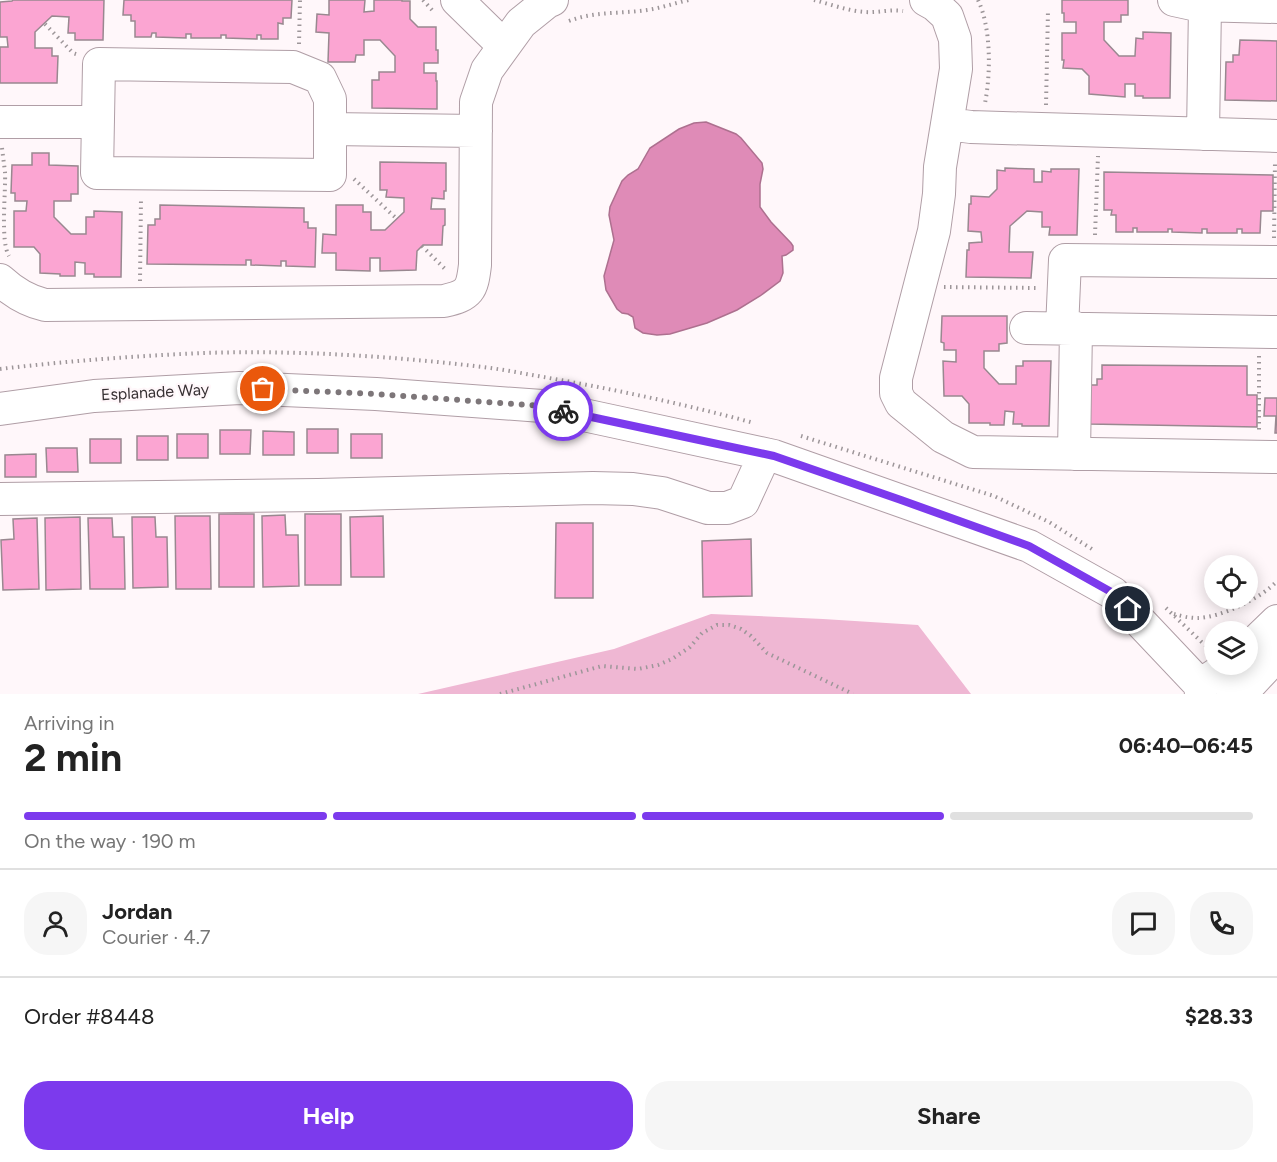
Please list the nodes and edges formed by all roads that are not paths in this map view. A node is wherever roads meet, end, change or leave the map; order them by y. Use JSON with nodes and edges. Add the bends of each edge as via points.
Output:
{"nodes":[{"id":1,"x":1174,"y":0,"type":"edge"},
{"id":2,"x":1205,"y":5,"type":"junction"},
{"id":3,"x":459,"y":6,"type":"edge"},
{"id":4,"x":915,"y":6,"type":"edge"},
{"id":5,"x":1277,"y":7,"type":"edge"},
{"id":6,"x":539,"y":10,"type":"edge"},
{"id":7,"x":504,"y":46,"type":"junction"},
{"id":8,"x":98,"y":122,"type":"junction"},
{"id":9,"x":947,"y":124,"type":"junction"},
{"id":10,"x":1,"y":131,"type":"edge"},
{"id":11,"x":476,"y":131,"type":"junction"},
{"id":12,"x":1203,"y":134,"type":"junction"},
{"id":13,"x":330,"y":142,"type":"junction"},
{"id":14,"x":1276,"y":147,"type":"edge"},
{"id":15,"x":1275,"y":253,"type":"edge"},
{"id":16,"x":7,"y":271,"type":"edge"},
{"id":17,"x":1026,"y":328,"type":"dead end"},
{"id":18,"x":1069,"y":328,"type":"junction"},
{"id":19,"x":1268,"y":339,"type":"edge"},
{"id":20,"x":0,"y":409,"type":"edge"},
{"id":21,"x":1268,"y":445,"type":"edge"},
{"id":22,"x":765,"y":454,"type":"junction"},
{"id":23,"x":1074,"y":454,"type":"junction"},
{"id":24,"x":0,"y":499,"type":"edge"},
{"id":25,"x":1277,"y":621,"type":"edge"},
{"id":26,"x":1258,"y":639,"type":"edge"},
{"id":27,"x":1277,"y":655,"type":"edge"},
{"id":28,"x":1218,"y":675,"type":"edge"},
{"id":29,"x":1200,"y":689,"type":"edge"},
{"id":30,"x":1233,"y":694,"type":"edge"}],
"edges":[{"from":1,"to":2,"type":"street"},
{"from":2,"to":5,"type":"street"},
{"from":2,"to":12,"type":"street"},
{"from":3,"to":7,"type":"street"},
{"from":4,"to":9,"type":"street","via":[[935,4],[947,16],[955,39],[956,69]]},
{"from":6,"to":7,"type":"street","via":[[521,23]]},
{"from":7,"to":11,"type":"street","via":[[487,70],[476,102]]},
{"from":8,"to":10,"type":"street"},
{"from":8,"to":13,"type":"street","via":[[97,173],[330,175]]},
{"from":8,"to":13,"type":"street","via":[[99,64],[293,67],[320,78],[330,99]]},
{"from":9,"to":12,"type":"street"},
{"from":9,"to":23,"type":"street","via":[[934,231],[896,378],[896,393],[901,403],[943,437],[973,452]]},
{"from":11,"to":13,"type":"street"},
{"from":11,"to":16,"type":"street","via":[[475,264],[472,284],[458,298],[45,305],[12,291]]},
{"from":12,"to":14,"type":"street"},
{"from":15,"to":18,"type":"street","via":[[1065,260]]},
{"from":17,"to":18,"type":"street"},
{"from":18,"to":19,"type":"street"},
{"from":18,"to":23,"type":"street"},
{"from":20,"to":22,"type":"street","name":"Esplanade Way","via":[[94,396],[240,388],[376,394],[542,406]]},
{"from":21,"to":23,"type":"street"},
{"from":22,"to":24,"type":"street","via":[[743,502],[727,508],[708,508],[662,493],[593,488]]},
{"from":22,"to":29,"type":"street","name":"Esplanade Way","via":[[1029,546],[1113,593]]},
{"from":25,"to":26,"type":"street"},
{"from":27,"to":30,"type":"street","via":[[1250,684]]},
{"from":28,"to":29,"type":"street"}]}
